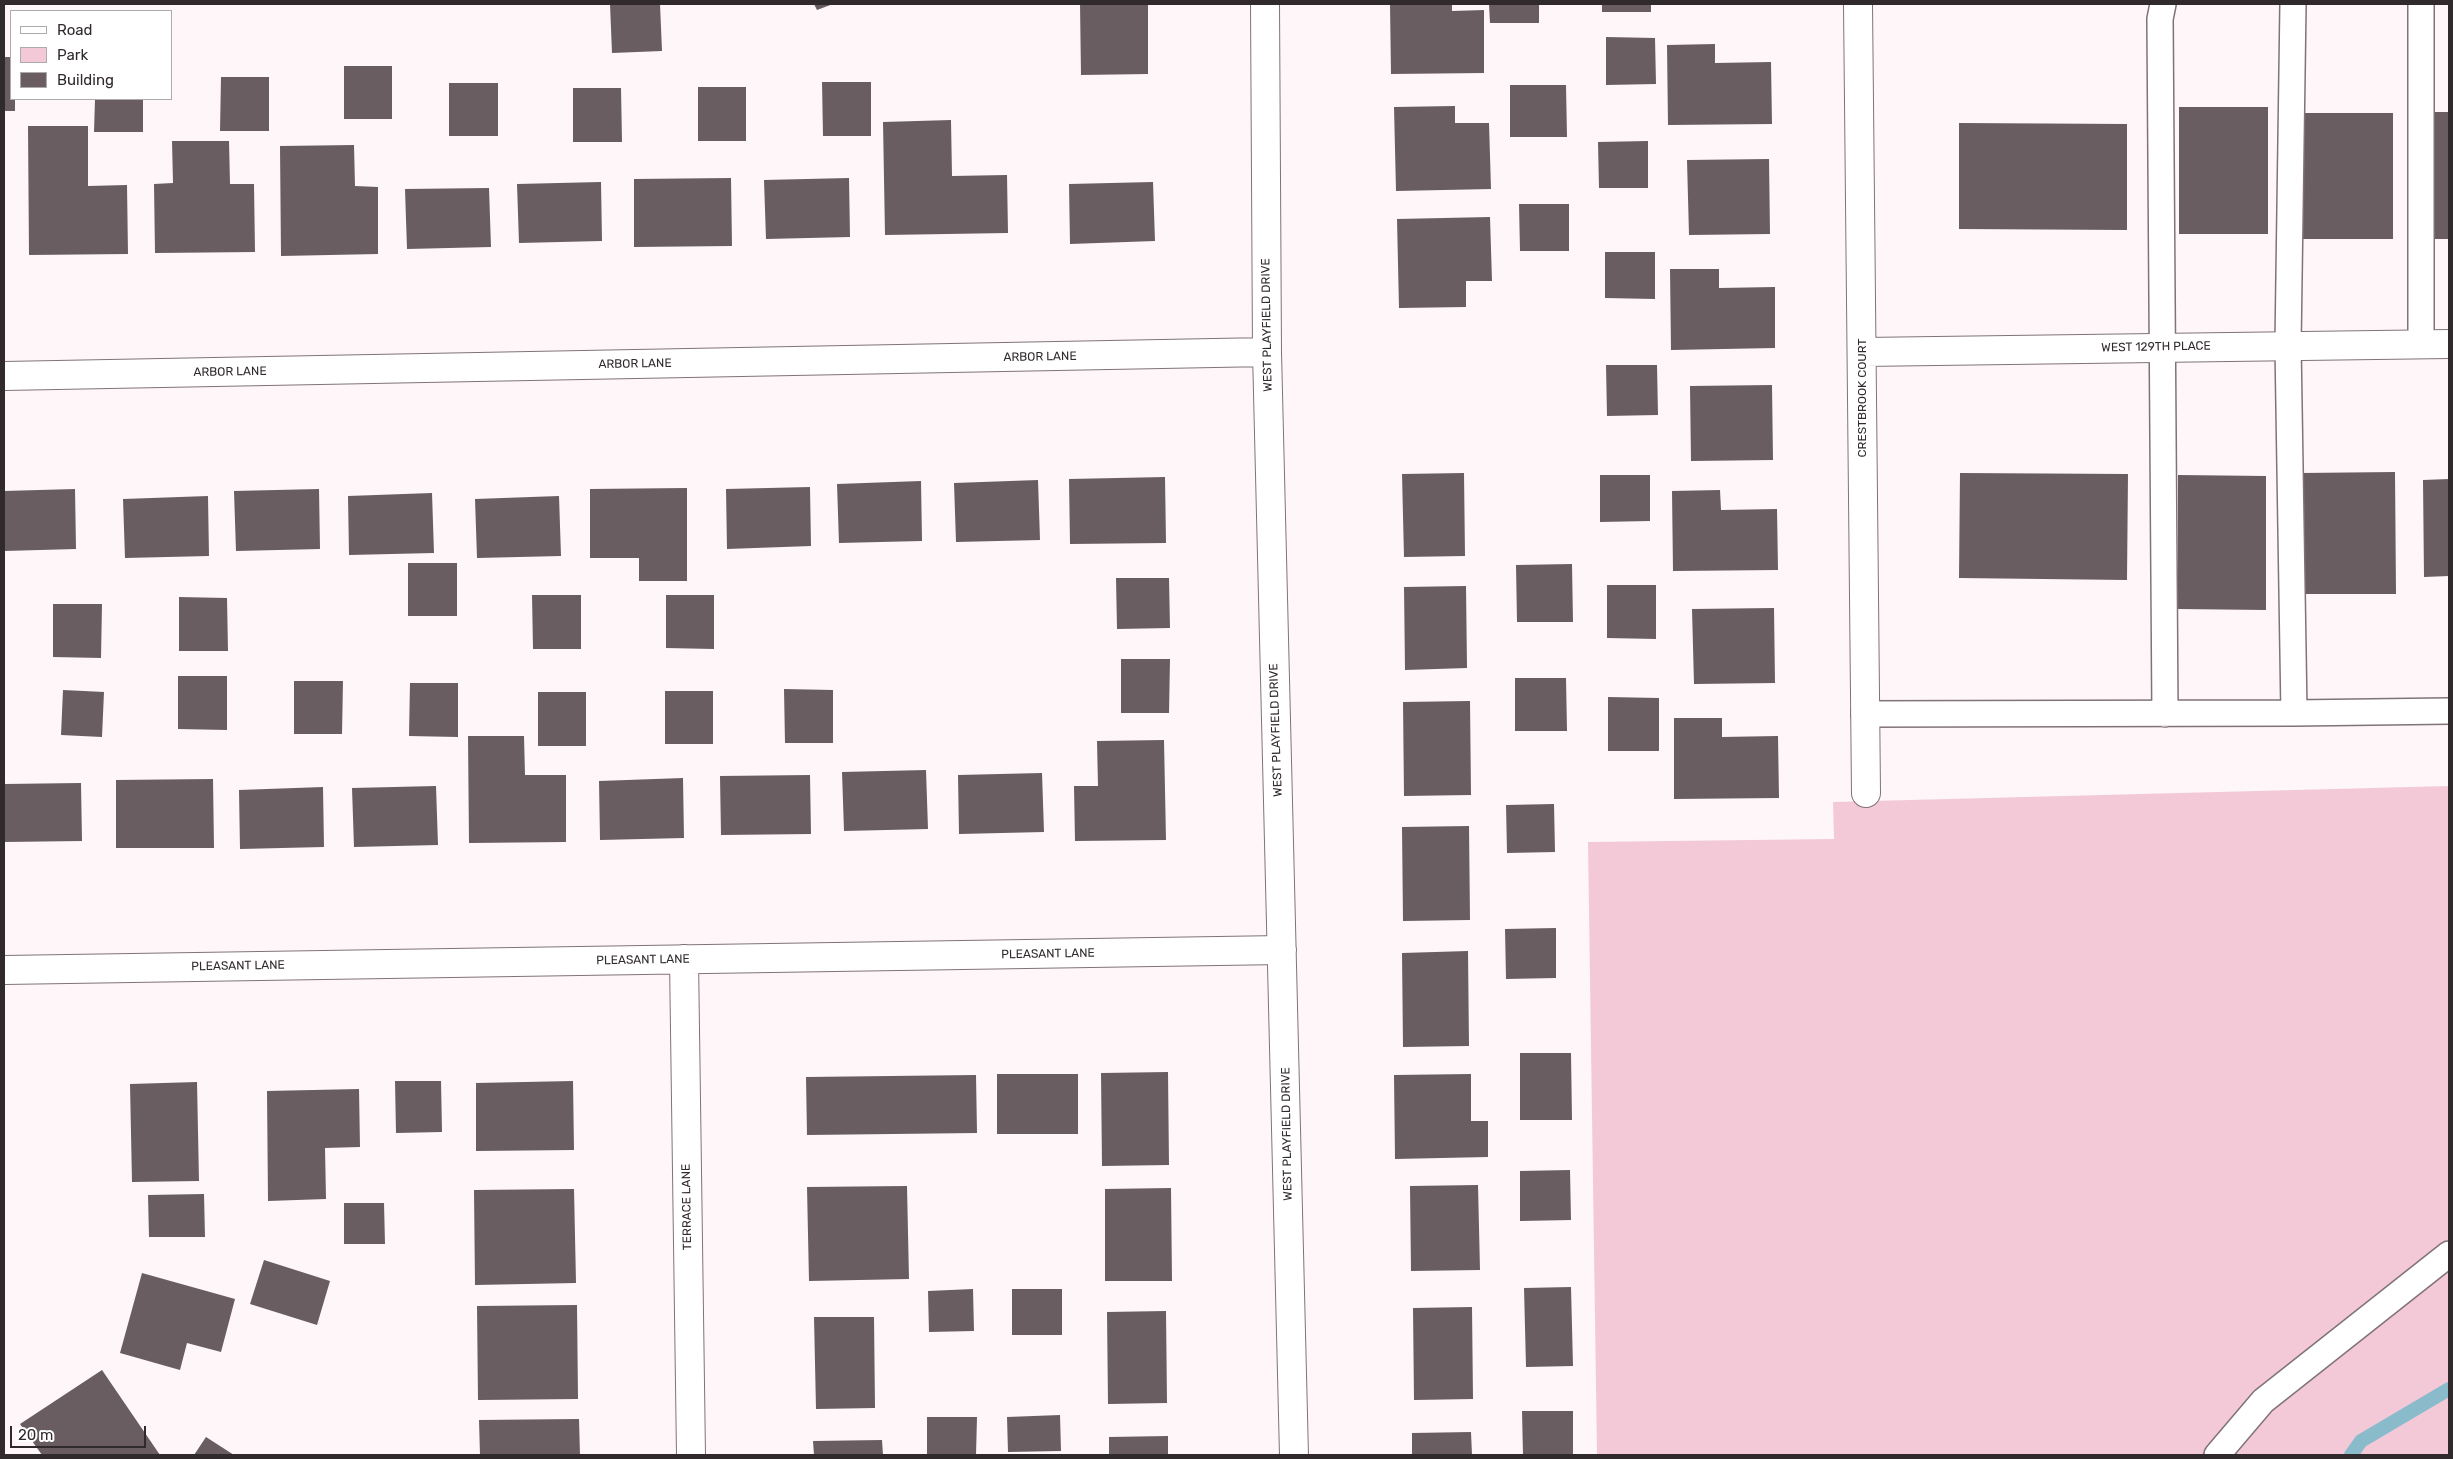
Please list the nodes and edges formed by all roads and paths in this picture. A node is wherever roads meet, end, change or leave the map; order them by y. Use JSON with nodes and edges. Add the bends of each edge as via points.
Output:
{"nodes":[{"id":1,"x":1265,"y":4,"type":"edge"},
{"id":2,"x":1858,"y":4,"type":"edge"},
{"id":3,"x":2163,"y":4,"type":"edge"},
{"id":4,"x":2293,"y":4,"type":"edge"},
{"id":5,"x":2421,"y":4,"type":"edge"},
{"id":6,"x":2422,"y":344,"type":"junction"},
{"id":7,"x":2449,"y":344,"type":"edge"},
{"id":8,"x":2288,"y":345,"type":"junction"},
{"id":9,"x":2161,"y":347,"type":"junction"},
{"id":10,"x":1266,"y":352,"type":"junction"},
{"id":11,"x":1863,"y":352,"type":"junction"},
{"id":12,"x":4,"y":376,"type":"edge"},
{"id":13,"x":2449,"y":712,"type":"edge"},
{"id":14,"x":2294,"y":713,"type":"junction"},
{"id":15,"x":1864,"y":714,"type":"junction"},
{"id":16,"x":2165,"y":714,"type":"junction"},
{"id":17,"x":1866,"y":793,"type":"dead end"},
{"id":18,"x":1282,"y":950,"type":"junction"},
{"id":19,"x":684,"y":959,"type":"junction"},
{"id":20,"x":4,"y":970,"type":"edge"},
{"id":21,"x":2449,"y":1254,"type":"edge"},
{"id":22,"x":691,"y":1455,"type":"edge"},
{"id":23,"x":1294,"y":1455,"type":"edge"},
{"id":24,"x":2217,"y":1455,"type":"edge"}],
"edges":[{"from":1,"to":10,"type":"street","name":"WEST PLAYFIELD DRIVE"},
{"from":2,"to":11,"type":"street","name":"CRESTBROOK COURT"},
{"from":3,"to":9,"type":"lane","via":[[2160,19]]},
{"from":4,"to":8,"type":"lane"},
{"from":5,"to":6,"type":"lane"},
{"from":6,"to":7,"type":"street","name":"WEST 129TH PLACE"},
{"from":6,"to":8,"type":"street","name":"WEST 129TH PLACE"},
{"from":8,"to":9,"type":"street","name":"WEST 129TH PLACE"},
{"from":8,"to":14,"type":"lane"},
{"from":9,"to":11,"type":"street","name":"WEST 129TH PLACE"},
{"from":9,"to":16,"type":"lane"},
{"from":10,"to":12,"type":"street","name":"ARBOR LANE"},
{"from":10,"to":18,"type":"street","name":"WEST PLAYFIELD DRIVE"},
{"from":11,"to":15,"type":"street","name":"CRESTBROOK COURT"},
{"from":13,"to":14,"type":"lane"},
{"from":14,"to":16,"type":"lane"},
{"from":15,"to":16,"type":"lane"},
{"from":15,"to":17,"type":"street","name":"CRESTBROOK COURT"},
{"from":18,"to":19,"type":"street","name":"PLEASANT LANE"},
{"from":18,"to":23,"type":"street","name":"WEST PLAYFIELD DRIVE"},
{"from":19,"to":20,"type":"street","name":"PLEASANT LANE"},
{"from":19,"to":22,"type":"street","name":"TERRACE LANE"},
{"from":21,"to":24,"type":"lane","via":[[2263,1402]]}]}
